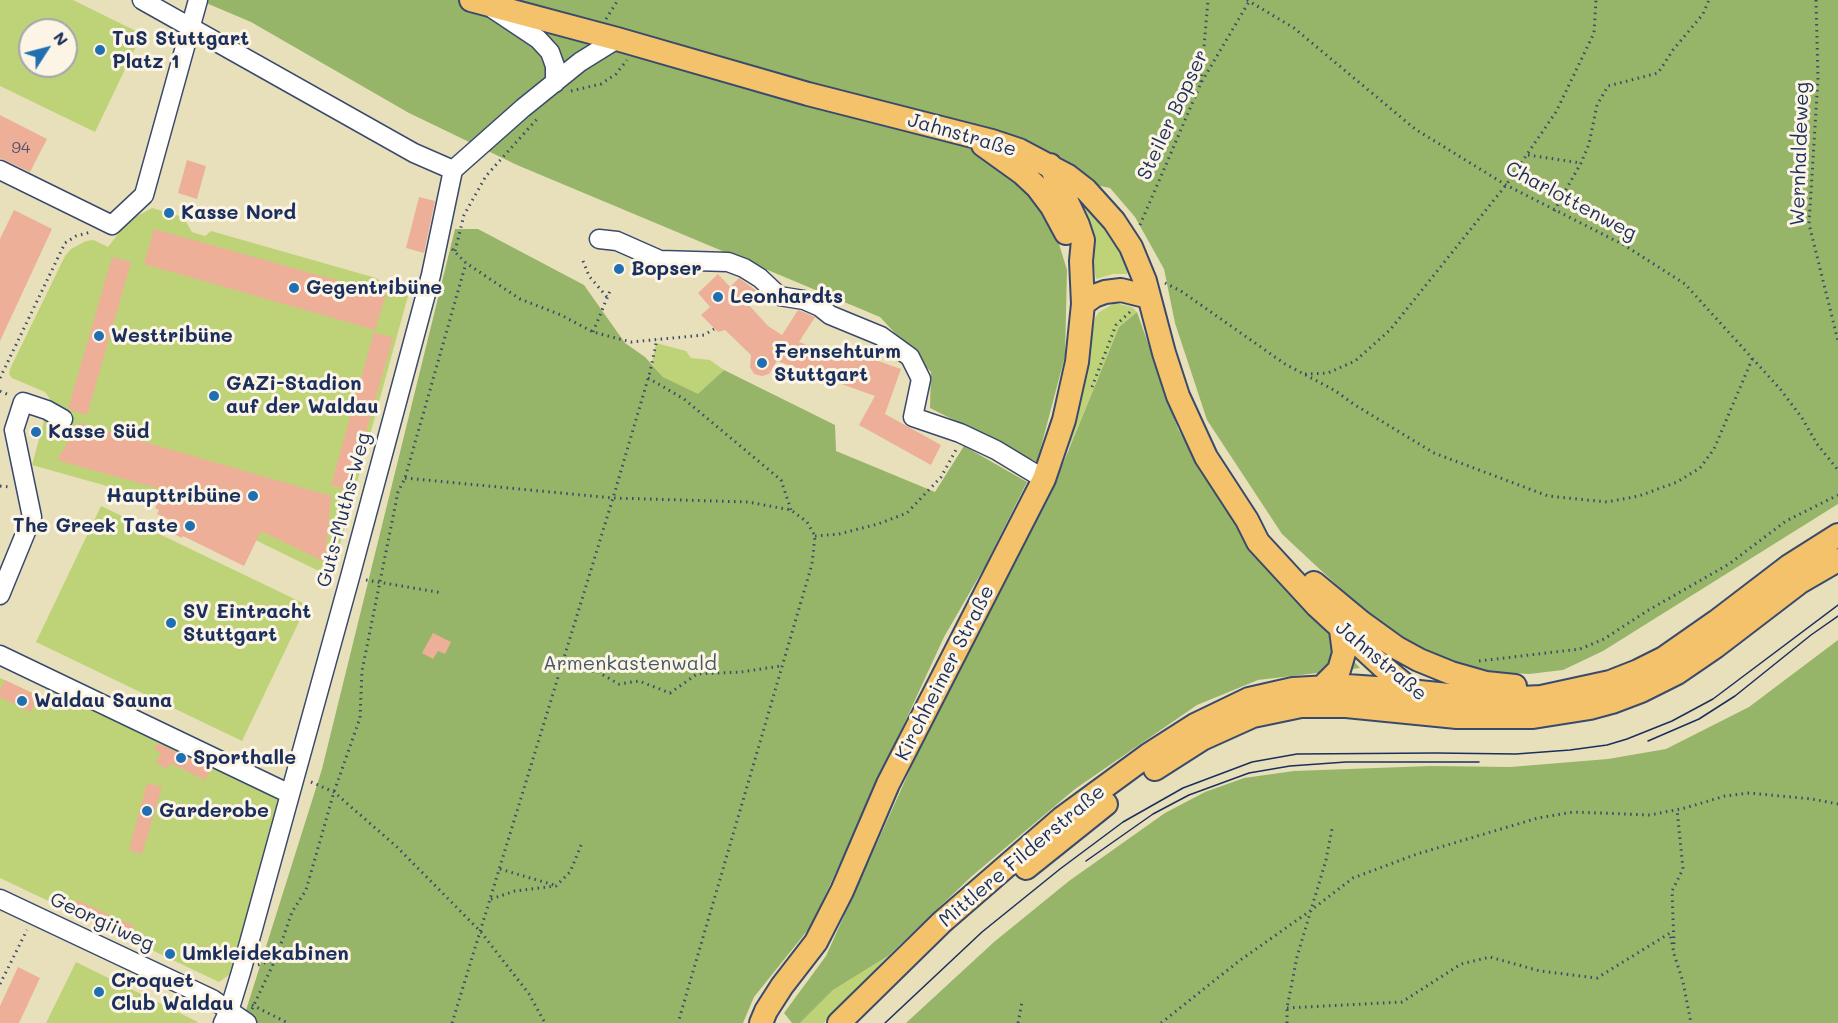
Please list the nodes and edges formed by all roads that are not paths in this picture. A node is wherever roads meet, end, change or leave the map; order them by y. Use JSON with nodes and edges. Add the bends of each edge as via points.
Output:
{"nodes":[{"id":1,"x":142,"y":0,"type":"edge"},
{"id":2,"x":198,"y":0,"type":"edge"},
{"id":3,"x":478,"y":2,"type":"edge"},
{"id":4,"x":191,"y":27,"type":"junction"},
{"id":5,"x":617,"y":39,"type":"junction"},
{"id":6,"x":560,"y":88,"type":"junction"},
{"id":7,"x":972,"y":136,"type":"junction"},
{"id":8,"x":1050,"y":165,"type":"junction"},
{"id":9,"x":0,"y":170,"type":"edge"},
{"id":10,"x":453,"y":170,"type":"junction"},
{"id":11,"x":599,"y":239,"type":"dead end"},
{"id":12,"x":1081,"y":261,"type":"junction"},
{"id":13,"x":1147,"y":289,"type":"junction"},
{"id":14,"x":1083,"y":304,"type":"junction"},
{"id":15,"x":63,"y":419,"type":"dead end"},
{"id":16,"x":1044,"y":479,"type":"junction"},
{"id":17,"x":1247,"y":520,"type":"junction"},
{"id":18,"x":1838,"y":536,"type":"edge"},
{"id":19,"x":1838,"y":560,"type":"edge"},
{"id":20,"x":0,"y":595,"type":"edge"},
{"id":21,"x":1341,"y":630,"type":"junction"},
{"id":22,"x":0,"y":655,"type":"edge"},
{"id":23,"x":1323,"y":686,"type":"junction"},
{"id":24,"x":1412,"y":691,"type":"junction"},
{"id":25,"x":1541,"y":697,"type":"junction"},
{"id":26,"x":1457,"y":717,"type":"junction"},
{"id":27,"x":292,"y":785,"type":"junction"},
{"id":28,"x":0,"y":898,"type":"edge"},
{"id":29,"x":229,"y":1010,"type":"edge"},
{"id":30,"x":250,"y":1014,"type":"edge"},
{"id":31,"x":761,"y":1023,"type":"edge"},
{"id":32,"x":839,"y":1023,"type":"edge"},
{"id":33,"x":862,"y":1023,"type":"edge"}],
"edges":[{"from":1,"to":4,"type":"street"},
{"from":2,"to":4,"type":"street"},
{"from":3,"to":5,"type":"main road","name":"Jahnstraße"},
{"from":3,"to":6,"type":"street","via":[[538,39],[550,52]]},
{"from":4,"to":9,"type":"street","via":[[144,195],[112,225]]},
{"from":4,"to":10,"type":"street","via":[[414,153]]},
{"from":5,"to":6,"type":"street","via":[[580,62]]},
{"from":5,"to":7,"type":"main road","name":"Jahnstraße"},
{"from":6,"to":10,"type":"street","via":[[523,108]]},
{"from":7,"to":8,"type":"main road","name":"Jahnstraße","via":[[1019,150]]},
{"from":7,"to":12,"type":"main road","name":"Kirchheimer Straße","via":[[1036,187],[1052,207]]},
{"from":8,"to":12,"type":"main road","name":"Kirchheimer Straße","via":[[1083,240]]},
{"from":8,"to":13,"type":"main road","name":"Jahnstraße","via":[[1086,190],[1114,221],[1131,247]]},
{"from":10,"to":27,"type":"street","name":"Guts-Muths-Weg","via":[[431,275]]},
{"from":11,"to":16,"type":"street","via":[[617,241],[660,260],[728,262],[760,278],[779,296],[804,300],[881,336],[910,357],[921,379],[913,417],[996,450]]},
{"from":12,"to":14,"type":"main road","name":"Kirchheimer Straße"},
{"from":13,"to":14,"type":"main road","via":[[1100,294]]},
{"from":13,"to":17,"type":"main road","name":"Jahnstraße","via":[[1178,396],[1192,429]]},
{"from":14,"to":16,"type":"main road","name":"Kirchheimer Straße","via":[[1077,362],[1064,420]]},
{"from":15,"to":20,"type":"street","via":[[23,402],[14,430],[32,517]]},
{"from":16,"to":31,"type":"main road","name":"Kirchheimer Straße","via":[[888,784],[816,942],[777,994]]},
{"from":17,"to":21,"type":"main road","name":"Jahnstraße","via":[[1258,542]]},
{"from":17,"to":25,"type":"main road","name":"Jahnstraße","via":[[1330,598],[1397,648],[1452,673],[1486,683],[1520,686]]},
{"from":18,"to":25,"type":"main road","via":[[1789,566],[1652,664],[1610,682]]},
{"from":19,"to":26,"type":"main road","via":[[1800,582],[1698,660],[1627,697],[1590,708],[1533,717]]},
{"from":21,"to":23,"type":"main road","via":[[1344,653],[1339,670]]},
{"from":21,"to":24,"type":"main road","name":"Jahnstraße"},
{"from":22,"to":27,"type":"street"},
{"from":23,"to":24,"type":"main road","name":"Mittlere Filderstraße"},
{"from":23,"to":32,"type":"main road","name":"Mittlere Filderstraße","via":[[1249,699],[1195,725],[1148,755],[1001,869]]},
{"from":24,"to":25,"type":"main road","name":"Mittlere Filderstraße","via":[[1477,698]]},
{"from":24,"to":26,"type":"main road","name":"Jahnstraße"},
{"from":26,"to":33,"type":"main road","name":"Mittlere Filderstraße","via":[[1346,706],[1301,706],[1253,716],[1202,739],[1117,796],[1017,875],[951,933]]},
{"from":27,"to":29,"type":"street","name":"Guts-Muths-Weg"},
{"from":28,"to":29,"type":"street","name":"Georgiiweg"},
{"from":29,"to":30,"type":"street","name":"Georgiiweg"}]}
